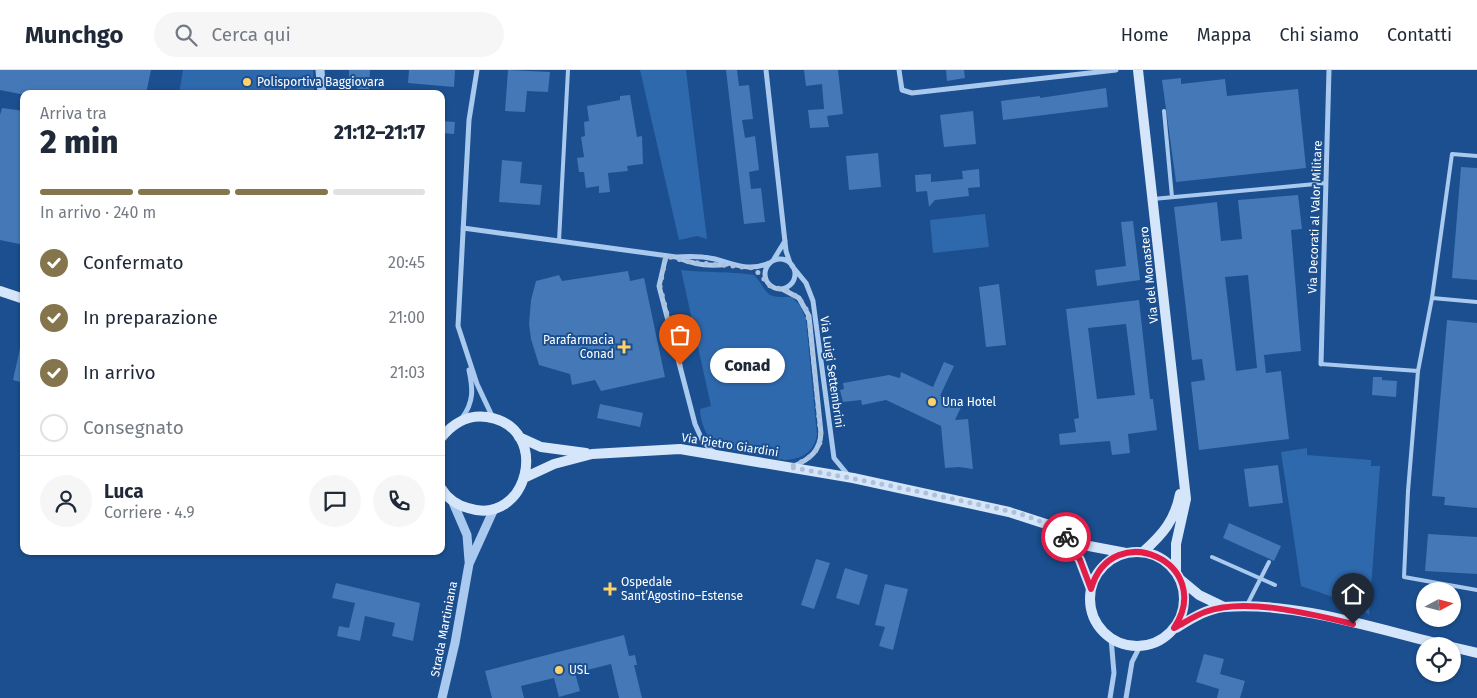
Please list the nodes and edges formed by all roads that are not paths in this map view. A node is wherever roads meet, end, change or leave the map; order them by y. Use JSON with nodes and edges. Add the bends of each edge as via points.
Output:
{"nodes":[{"id":1,"x":320,"y":70,"type":"edge"},
{"id":2,"x":477,"y":70,"type":"edge"},
{"id":3,"x":568,"y":70,"type":"edge"},
{"id":4,"x":766,"y":70,"type":"edge"},
{"id":5,"x":899,"y":70,"type":"edge"},
{"id":6,"x":1116,"y":70,"type":"edge"},
{"id":7,"x":1138,"y":70,"type":"edge"},
{"id":8,"x":1329,"y":70,"type":"edge"},
{"id":9,"x":322,"y":90,"type":"edge"},
{"id":10,"x":1164,"y":111,"type":"dead end"},
{"id":11,"x":1477,"y":156,"type":"edge"},
{"id":12,"x":1326,"y":184,"type":"junction"},
{"id":13,"x":1172,"y":197,"type":"junction"},
{"id":14,"x":1153,"y":199,"type":"junction"},
{"id":15,"x":463,"y":228,"type":"junction"},
{"id":16,"x":559,"y":241,"type":"junction"},
{"id":17,"x":785,"y":241,"type":"junction"},
{"id":18,"x":666,"y":256,"type":"junction"},
{"id":19,"x":771,"y":262,"type":"junction"},
{"id":20,"x":791,"y":264,"type":"junction"},
{"id":21,"x":754,"y":268,"type":"junction"},
{"id":22,"x":766,"y":278,"type":"junction"},
{"id":23,"x":782,"y":289,"type":"junction"},
{"id":24,"x":0,"y":291,"type":"edge"},
{"id":25,"x":20,"y":298,"type":"edge"},
{"id":26,"x":1432,"y":298,"type":"junction"},
{"id":27,"x":1477,"y":302,"type":"edge"},
{"id":28,"x":467,"y":357,"type":"junction"},
{"id":29,"x":1321,"y":364,"type":"joint"},
{"id":30,"x":1418,"y":371,"type":"junction"},
{"id":31,"x":494,"y":418,"type":"junction"},
{"id":32,"x":460,"y":422,"type":"junction"},
{"id":33,"x":445,"y":433,"type":"edge"},
{"id":34,"x":520,"y":437,"type":"junction"},
{"id":35,"x":592,"y":454,"type":"junction"},
{"id":36,"x":721,"y":456,"type":"junction"},
{"id":37,"x":789,"y":467,"type":"junction"},
{"id":38,"x":526,"y":477,"type":"junction"},
{"id":39,"x":853,"y":478,"type":"junction"},
{"id":40,"x":1183,"y":478,"type":"junction"},
{"id":41,"x":445,"y":492,"type":"edge"},
{"id":42,"x":452,"y":500,"type":"junction"},
{"id":43,"x":494,"y":509,"type":"junction"},
{"id":44,"x":1065,"y":536,"type":"junction"},
{"id":45,"x":1142,"y":552,"type":"junction"},
{"id":46,"x":1126,"y":553,"type":"junction"},
{"id":47,"x":1212,"y":557,"type":"dead end"},
{"id":48,"x":1269,"y":562,"type":"dead end"},
{"id":49,"x":469,"y":564,"type":"junction"},
{"id":50,"x":1178,"y":576,"type":"junction"},
{"id":51,"x":1260,"y":578,"type":"junction"},
{"id":52,"x":1276,"y":585,"type":"dead end"},
{"id":53,"x":1091,"y":589,"type":"junction"},
{"id":54,"x":1477,"y":590,"type":"edge"},
{"id":55,"x":1224,"y":607,"type":"junction"},
{"id":56,"x":1245,"y":608,"type":"junction"},
{"id":57,"x":1174,"y":628,"type":"junction"},
{"id":58,"x":1111,"y":638,"type":"junction"},
{"id":59,"x":1416,"y":639,"type":"edge"},
{"id":60,"x":1140,"y":646,"type":"junction"},
{"id":61,"x":1461,"y":649,"type":"edge"},
{"id":62,"x":1477,"y":653,"type":"edge"},
{"id":63,"x":442,"y":698,"type":"edge"},
{"id":64,"x":1110,"y":698,"type":"edge"},
{"id":65,"x":1126,"y":698,"type":"edge"}],
"edges":[{"from":1,"to":9,"type":"street"},
{"from":2,"to":15,"type":"street","via":[[469,120]]},
{"from":3,"to":16,"type":"lane"},
{"from":4,"to":17,"type":"street","name":"Via Luigi Settembrini"},
{"from":5,"to":6,"type":"street","via":[[902,90],[912,93]]},
{"from":7,"to":14,"type":"main road","name":"Via del Monastero"},
{"from":8,"to":12,"type":"street","name":"Via Decorati al Valor Militare"},
{"from":10,"to":13,"type":"lane"},
{"from":11,"to":26,"type":"lane","via":[[1452,154]]},
{"from":12,"to":13,"type":"lane"},
{"from":12,"to":29,"type":"street","name":"Via Decorati al Valor Militare"},
{"from":13,"to":14,"type":"lane"},
{"from":14,"to":40,"type":"main road","name":"Via del Monastero"},
{"from":15,"to":16,"type":"street"},
{"from":15,"to":28,"type":"street","via":[[458,326]]},
{"from":16,"to":18,"type":"street"},
{"from":17,"to":19,"type":"street"},
{"from":17,"to":20,"type":"street","name":"Via Luigi Settembrini"},
{"from":18,"to":21,"type":"street","via":[[716,259]]},
{"from":18,"to":36,"type":"street","via":[[660,286],[695,424],[704,442]]},
{"from":19,"to":20,"type":"street","via":[[781,259]]},
{"from":19,"to":21,"type":"street"},
{"from":19,"to":22,"type":"street","via":[[765,270]]},
{"from":20,"to":23,"type":"street","via":[[793,280]]},
{"from":20,"to":39,"type":"street","name":"Via Luigi Settembrini","via":[[810,290],[813,301],[834,458]]},
{"from":21,"to":22,"type":"street"},
{"from":22,"to":23,"type":"street","via":[[770,286]]},
{"from":23,"to":37,"type":"street","name":"Via Luigi Settembrini","via":[[799,298],[809,316],[821,433],[820,446],[814,454]]},
{"from":24,"to":25,"type":"main road"},
{"from":26,"to":27,"type":"lane"},
{"from":26,"to":30,"type":"lane"},
{"from":28,"to":31,"type":"street"},
{"from":28,"to":32,"type":"street","via":[[473,395],[470,408]]},
{"from":29,"to":30,"type":"lane"},
{"from":30,"to":54,"type":"lane","via":[[1404,577]]},
{"from":31,"to":32,"type":"main road","via":[[476,417]]},
{"from":31,"to":34,"type":"main road","name":"Via Pietro Giardini","via":[[507,424]]},
{"from":32,"to":33,"type":"main road"},
{"from":34,"to":35,"type":"main road","name":"Via Pietro Giardini","via":[[541,446]]},
{"from":34,"to":38,"type":"main road","via":[[526,454]]},
{"from":35,"to":36,"type":"main road","name":"Via Pietro Giardini","via":[[680,449]]},
{"from":35,"to":38,"type":"main road","name":"Via Pietro Giardini","via":[[554,464]]},
{"from":36,"to":37,"type":"main road","name":"Via Pietro Giardini"},
{"from":37,"to":39,"type":"main road","name":"Via Pietro Giardini"},
{"from":38,"to":43,"type":"main road","via":[[508,502]]},
{"from":39,"to":44,"type":"main road","name":"Via Pietro Giardini","via":[[1028,516],[1050,525]]},
{"from":40,"to":45,"type":"main road","name":"Via del Monastero","via":[[1174,519],[1162,535]]},
{"from":40,"to":50,"type":"main road","name":"Via del Monastero","via":[[1186,499],[1176,544]]},
{"from":41,"to":42,"type":"main road"},
{"from":42,"to":43,"type":"main road","via":[[472,510]]},
{"from":42,"to":49,"type":"street","name":"Strada Martiniana","via":[[467,535]]},
{"from":43,"to":49,"type":"street","name":"Strada Martiniana"},
{"from":44,"to":46,"type":"main road","name":"Via Pietro Giardini","via":[[1089,546]]},
{"from":44,"to":53,"type":"main road","name":"Via Pietro Giardini","via":[[1080,560]]},
{"from":45,"to":46,"type":"main road","name":"Via Pietro Giardini"},
{"from":45,"to":50,"type":"main road","name":"Via Pietro Giardini","via":[[1165,560]]},
{"from":46,"to":53,"type":"main road","name":"Via Pietro Giardini","via":[[1103,566]]},
{"from":47,"to":51,"type":"lane"},
{"from":48,"to":51,"type":"lane"},
{"from":49,"to":63,"type":"street","name":"Strada Martiniana"},
{"from":50,"to":55,"type":"main road","name":"Via Pietro Giardini","via":[[1199,594]]},
{"from":50,"to":57,"type":"main road","via":[[1184,605]]},
{"from":51,"to":52,"type":"lane"},
{"from":51,"to":56,"type":"lane"},
{"from":53,"to":58,"type":"main road","name":"Via Pietro Giardini","via":[[1093,616]]},
{"from":55,"to":56,"type":"main road","name":"Via Pietro Giardini"},
{"from":55,"to":57,"type":"main road","name":"Via Pietro Giardini","via":[[1205,612]]},
{"from":56,"to":59,"type":"main road","name":"Via Pietro Giardini","via":[[1285,609]]},
{"from":57,"to":60,"type":"main road","name":"Via Pietro Giardini","via":[[1161,640]]},
{"from":58,"to":60,"type":"main road"},
{"from":58,"to":64,"type":"street","via":[[1114,673]]},
{"from":60,"to":65,"type":"street","via":[[1132,662]]},
{"from":61,"to":62,"type":"main road"}]}
